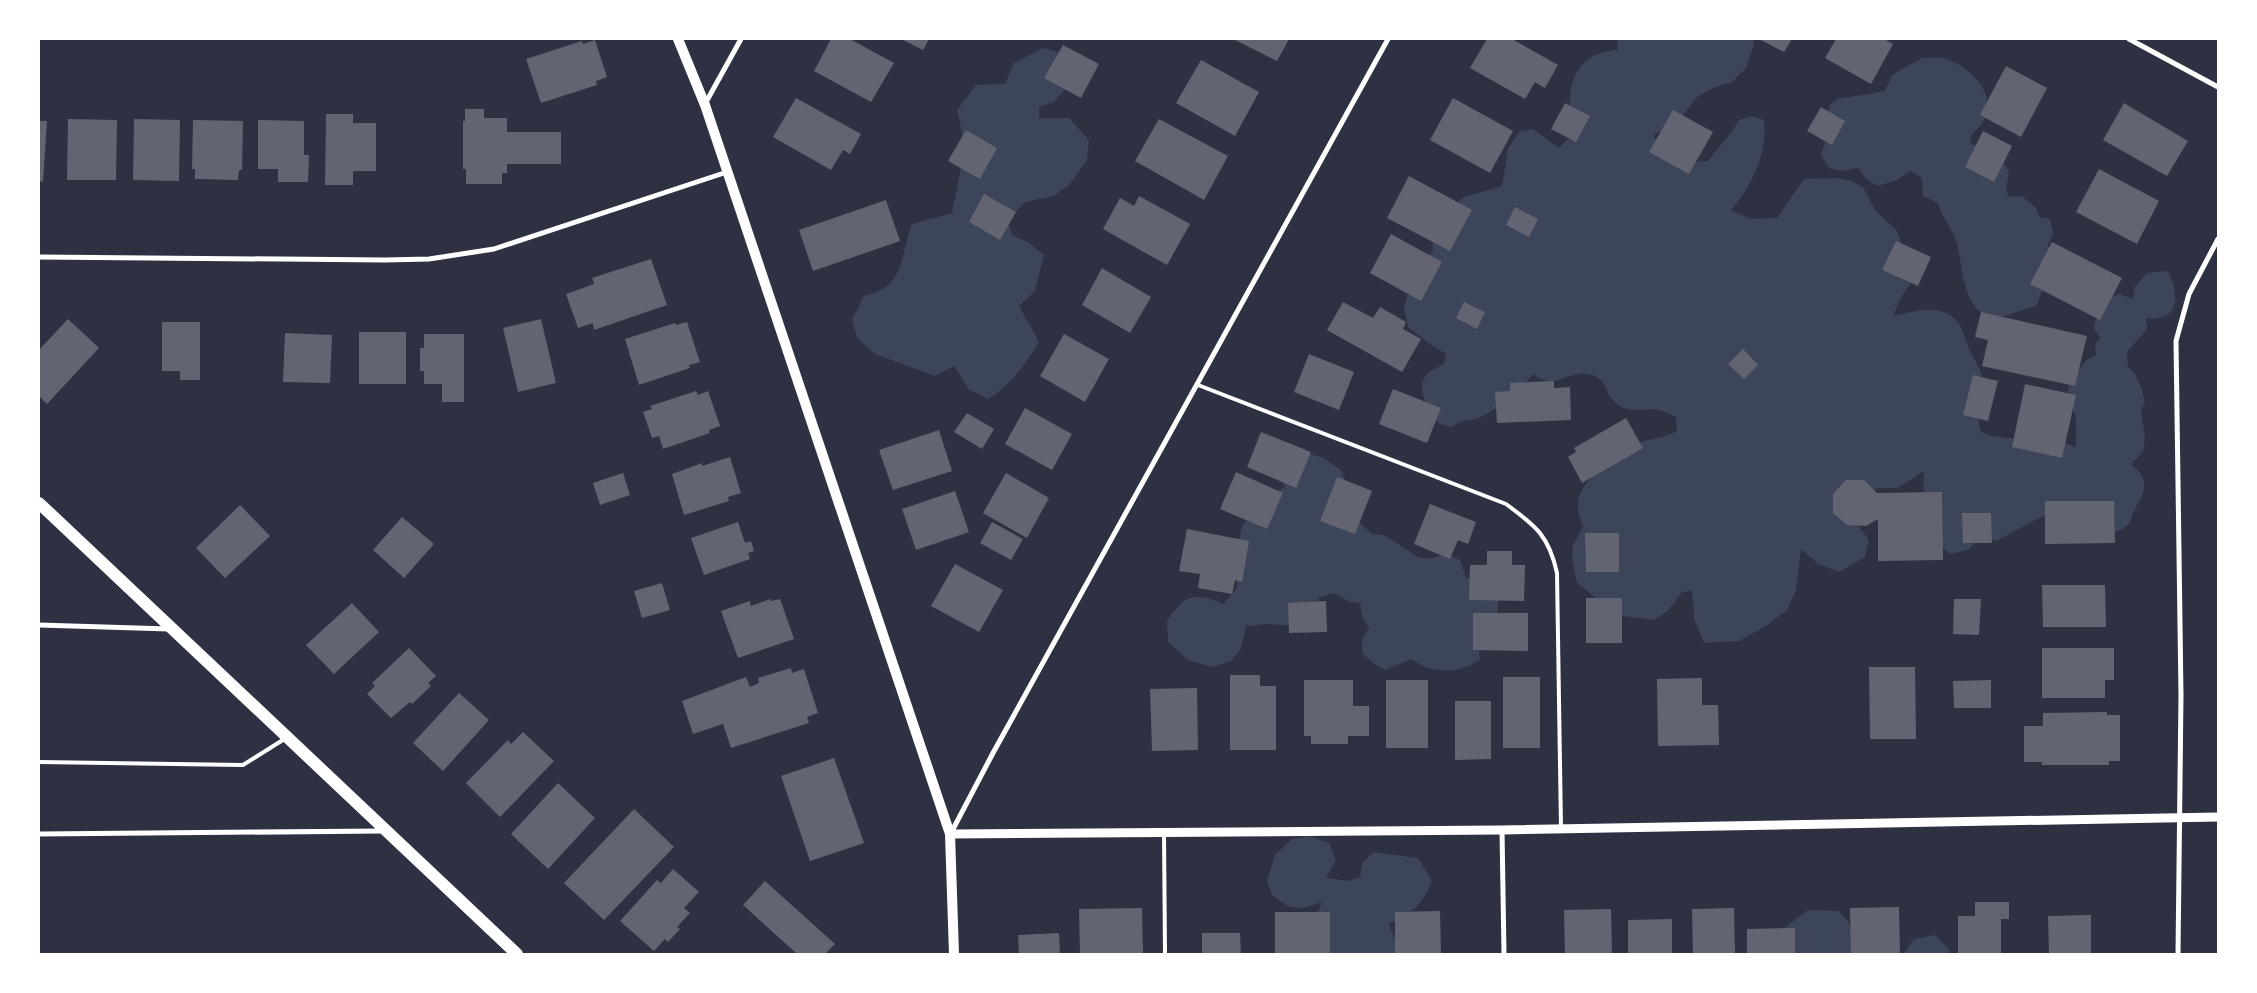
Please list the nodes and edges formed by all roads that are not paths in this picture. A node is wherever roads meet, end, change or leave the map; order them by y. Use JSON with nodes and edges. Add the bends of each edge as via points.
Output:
{"nodes":[{"id":1,"x":678,"y":39,"type":"edge"},
{"id":2,"x":741,"y":39,"type":"edge"},
{"id":3,"x":1388,"y":39,"type":"edge"},
{"id":4,"x":2129,"y":39,"type":"edge"},
{"id":5,"x":2218,"y":87,"type":"edge"},
{"id":6,"x":705,"y":105,"type":"junction"},
{"id":7,"x":727,"y":172,"type":"junction"},
{"id":8,"x":2218,"y":239,"type":"edge"},
{"id":9,"x":39,"y":257,"type":"edge"},
{"id":10,"x":1198,"y":384,"type":"junction"},
{"id":11,"x":39,"y":504,"type":"edge"},
{"id":12,"x":39,"y":625,"type":"edge"},
{"id":13,"x":172,"y":630,"type":"junction"},
{"id":14,"x":287,"y":737,"type":"junction"},
{"id":15,"x":39,"y":762,"type":"edge"},
{"id":16,"x":2178,"y":817,"type":"junction"},
{"id":17,"x":2218,"y":817,"type":"edge"},
{"id":18,"x":1561,"y":828,"type":"junction"},
{"id":19,"x":1502,"y":830,"type":"junction"},
{"id":20,"x":386,"y":831,"type":"junction"},
{"id":21,"x":1164,"y":833,"type":"junction"},
{"id":22,"x":39,"y":834,"type":"edge"},
{"id":23,"x":950,"y":834,"type":"junction"},
{"id":24,"x":514,"y":954,"type":"edge"},
{"id":25,"x":954,"y":954,"type":"edge"},
{"id":26,"x":1166,"y":954,"type":"edge"},
{"id":27,"x":1504,"y":954,"type":"edge"},
{"id":28,"x":2178,"y":954,"type":"edge"}],
"edges":[{"from":1,"to":6,"type":"main road"},
{"from":2,"to":6,"type":"street"},
{"from":3,"to":10,"type":"street"},
{"from":4,"to":5,"type":"street"},
{"from":6,"to":7,"type":"main road"},
{"from":7,"to":9,"type":"street","via":[[494,249],[465,254],[385,260]]},
{"from":7,"to":23,"type":"main road"},
{"from":8,"to":16,"type":"street","via":[[2189,294],[2176,341],[2181,695]]},
{"from":10,"to":18,"type":"lane","via":[[1506,504],[1534,524],[1552,550],[1557,574]]},
{"from":10,"to":23,"type":"street"},
{"from":11,"to":13,"type":"main road"},
{"from":12,"to":13,"type":"street"},
{"from":13,"to":14,"type":"main road"},
{"from":14,"to":15,"type":"lane","via":[[243,765]]},
{"from":14,"to":20,"type":"main road"},
{"from":16,"to":17,"type":"street"},
{"from":16,"to":18,"type":"street"},
{"from":16,"to":28,"type":"street"},
{"from":18,"to":19,"type":"street"},
{"from":19,"to":21,"type":"street"},
{"from":19,"to":27,"type":"street"},
{"from":20,"to":22,"type":"street"},
{"from":20,"to":24,"type":"main road"},
{"from":21,"to":23,"type":"street"},
{"from":21,"to":26,"type":"lane"},
{"from":23,"to":25,"type":"main road"}]}
